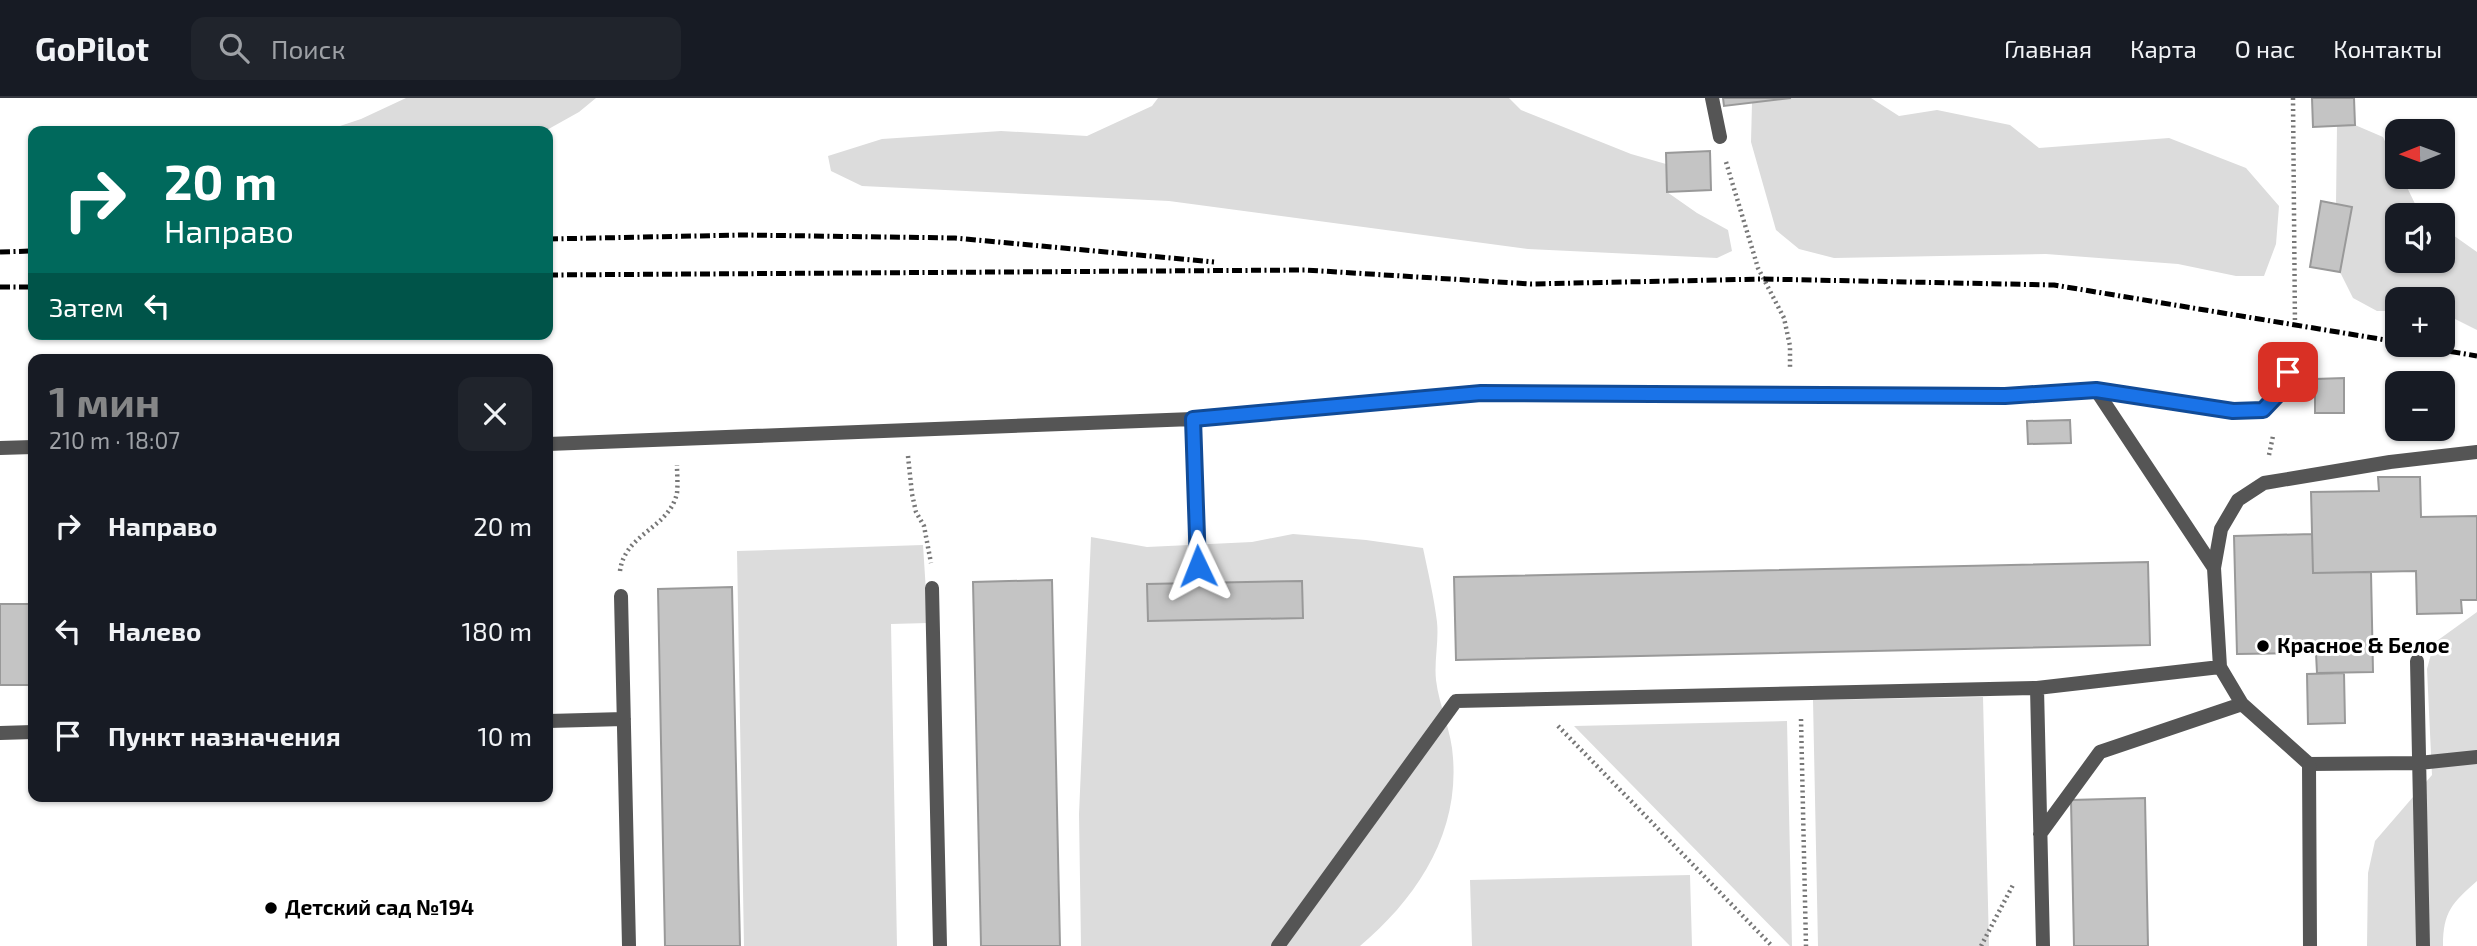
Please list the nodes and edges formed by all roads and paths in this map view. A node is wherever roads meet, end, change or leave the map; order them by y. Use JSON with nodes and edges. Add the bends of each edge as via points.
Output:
{"nodes":[{"id":1,"x":1712,"y":98,"type":"edge"},
{"id":2,"x":2293,"y":98,"type":"edge"},
{"id":3,"x":1720,"y":137,"type":"joint"},
{"id":4,"x":2296,"y":354,"type":"joint"},
{"id":5,"x":2096,"y":390,"type":"junction"},
{"id":6,"x":1790,"y":394,"type":"junction"},
{"id":7,"x":1193,"y":419,"type":"junction"},
{"id":8,"x":905,"y":430,"type":"junction"},
{"id":9,"x":676,"y":439,"type":"junction"},
{"id":10,"x":553,"y":444,"type":"edge"},
{"id":11,"x":28,"y":447,"type":"edge"},
{"id":12,"x":0,"y":448,"type":"edge"},
{"id":13,"x":2477,"y":452,"type":"edge"},
{"id":14,"x":1198,"y":566,"type":"dead end"},
{"id":15,"x":2214,"y":568,"type":"junction"},
{"id":16,"x":932,"y":588,"type":"joint"},
{"id":17,"x":621,"y":596,"type":"joint"},
{"id":18,"x":2417,"y":661,"type":"dead end"},
{"id":19,"x":2220,"y":667,"type":"junction"},
{"id":20,"x":2037,"y":688,"type":"junction"},
{"id":21,"x":1801,"y":694,"type":"junction"},
{"id":22,"x":1532,"y":699,"type":"junction"},
{"id":23,"x":2242,"y":704,"type":"junction"},
{"id":24,"x":624,"y":719,"type":"junction"},
{"id":25,"x":553,"y":721,"type":"edge"},
{"id":26,"x":28,"y":732,"type":"edge"},
{"id":27,"x":0,"y":733,"type":"edge"},
{"id":28,"x":2477,"y":757,"type":"edge"},
{"id":29,"x":2309,"y":764,"type":"junction"},
{"id":30,"x":2419,"y":764,"type":"junction"},
{"id":31,"x":2040,"y":834,"type":"junction"},
{"id":32,"x":629,"y":946,"type":"edge"},
{"id":33,"x":940,"y":946,"type":"edge"},
{"id":34,"x":1278,"y":946,"type":"edge"},
{"id":35,"x":1772,"y":946,"type":"edge"},
{"id":36,"x":1806,"y":946,"type":"edge"},
{"id":37,"x":2043,"y":946,"type":"edge"},
{"id":38,"x":2310,"y":946,"type":"edge"},
{"id":39,"x":2423,"y":946,"type":"edge"}],
"edges":[{"from":1,"to":3,"type":"street"},
{"from":2,"to":4,"type":"path"},
{"from":3,"to":6,"type":"path","via":[[1758,268],[1784,318],[1790,346]]},
{"from":4,"to":5,"type":"street","via":[[2281,391],[2263,410],[2233,411]]},
{"from":5,"to":6,"type":"street","via":[[2005,396]]},
{"from":5,"to":15,"type":"street"},
{"from":6,"to":7,"type":"street","via":[[1481,393]]},
{"from":7,"to":8,"type":"street"},
{"from":7,"to":14,"type":"street"},
{"from":8,"to":9,"type":"street"},
{"from":8,"to":16,"type":"path","via":[[912,494],[931,557]]},
{"from":9,"to":10,"type":"street"},
{"from":9,"to":17,"type":"path","via":[[677,494],[664,518],[631,543],[620,568]]},
{"from":11,"to":12,"type":"street"},
{"from":13,"to":15,"type":"street","via":[[2264,483],[2238,500],[2221,529]]},
{"from":15,"to":19,"type":"street"},
{"from":16,"to":33,"type":"street"},
{"from":17,"to":24,"type":"street"},
{"from":18,"to":30,"type":"street"},
{"from":19,"to":20,"type":"street"},
{"from":19,"to":23,"type":"street"},
{"from":20,"to":21,"type":"street"},
{"from":20,"to":31,"type":"street"},
{"from":21,"to":22,"type":"street"},
{"from":21,"to":36,"type":"path"},
{"from":22,"to":34,"type":"street","via":[[1456,701]]},
{"from":22,"to":35,"type":"path"},
{"from":23,"to":29,"type":"street"},
{"from":23,"to":31,"type":"street","via":[[2100,752]]},
{"from":24,"to":25,"type":"street"},
{"from":24,"to":32,"type":"street"},
{"from":26,"to":27,"type":"street"},
{"from":28,"to":30,"type":"street"},
{"from":29,"to":30,"type":"street"},
{"from":29,"to":38,"type":"street"},
{"from":30,"to":39,"type":"street"},
{"from":31,"to":37,"type":"street"}]}
